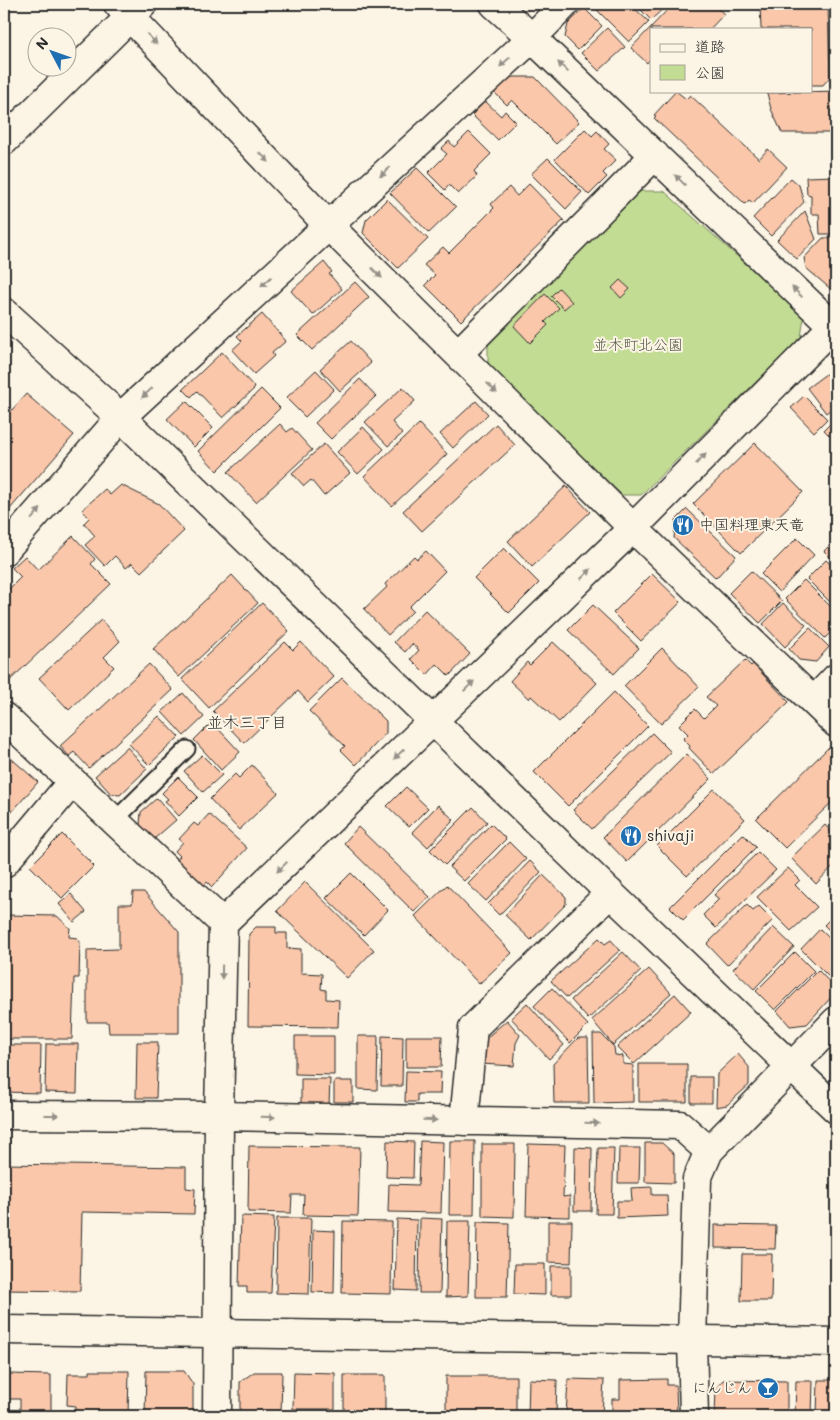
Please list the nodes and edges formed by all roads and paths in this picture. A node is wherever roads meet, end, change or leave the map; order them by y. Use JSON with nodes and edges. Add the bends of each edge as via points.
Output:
{"nodes":[{"id":1,"x":494,"y":4,"type":"edge"},
{"id":2,"x":565,"y":4,"type":"edge"},
{"id":3,"x":131,"y":8,"type":"edge"},
{"id":4,"x":532,"y":38,"type":"junction"},
{"id":5,"x":4,"y":141,"type":"edge"},
{"id":6,"x":655,"y":156,"type":"junction"},
{"id":7,"x":328,"y":225,"type":"junction"},
{"id":8,"x":4,"y":312,"type":"edge"},
{"id":9,"x":834,"y":326,"type":"edge"},
{"id":10,"x":458,"y":354,"type":"junction"},
{"id":11,"x":120,"y":417,"type":"junction"},
{"id":12,"x":633,"y":528,"type":"junction"},
{"id":13,"x":4,"y":550,"type":"edge"},
{"id":14,"x":836,"y":678,"type":"edge"},
{"id":15,"x":814,"y":701,"type":"junction"},
{"id":16,"x":4,"y":717,"type":"edge"},
{"id":17,"x":434,"y":720,"type":"junction"},
{"id":18,"x":836,"y":723,"type":"edge"},
{"id":19,"x":187,"y":749,"type":"dead end"},
{"id":20,"x":72,"y":782,"type":"junction"},
{"id":21,"x":114,"y":821,"type":"junction"},
{"id":22,"x":4,"y":863,"type":"edge"},
{"id":23,"x":610,"y":893,"type":"junction"},
{"id":24,"x":223,"y":923,"type":"junction"},
{"id":25,"x":836,"y":1021,"type":"edge"},
{"id":26,"x":792,"y":1067,"type":"junction"},
{"id":27,"x":836,"y":1109,"type":"edge"},
{"id":28,"x":4,"y":1115,"type":"edge"},
{"id":29,"x":219,"y":1116,"type":"junction"},
{"id":30,"x":464,"y":1121,"type":"junction"},
{"id":31,"x":709,"y":1151,"type":"junction"},
{"id":32,"x":4,"y":1330,"type":"edge"},
{"id":33,"x":217,"y":1333,"type":"junction"},
{"id":34,"x":692,"y":1340,"type":"junction"},
{"id":35,"x":836,"y":1342,"type":"edge"},
{"id":36,"x":217,"y":1416,"type":"edge"},
{"id":37,"x":694,"y":1416,"type":"edge"}],
"edges":[{"from":1,"to":4,"type":"street"},
{"from":2,"to":4,"type":"street"},
{"from":3,"to":5,"type":"street"},
{"from":3,"to":7,"type":"street","one_way":true},
{"from":6,"to":4,"type":"street","one_way":true},
{"from":4,"to":7,"type":"street","one_way":true},
{"from":9,"to":6,"type":"street","one_way":true},
{"from":6,"to":10,"type":"street"},
{"from":7,"to":10,"type":"street","one_way":true},
{"from":7,"to":11,"type":"street","one_way":true},
{"from":8,"to":11,"type":"street"},
{"from":12,"to":9,"type":"street","one_way":true},
{"from":10,"to":12,"type":"street","one_way":true},
{"from":13,"to":11,"type":"street","one_way":true},
{"from":11,"to":17,"type":"street"},
{"from":12,"to":15,"type":"street"},
{"from":17,"to":12,"type":"street","one_way":true},
{"from":14,"to":15,"type":"street"},
{"from":15,"to":18,"type":"street"},
{"from":16,"to":20,"type":"street"},
{"from":17,"to":23,"type":"street"},
{"from":17,"to":24,"type":"street","one_way":true},
{"from":19,"to":21,"type":"lane"},
{"from":20,"to":21,"type":"street"},
{"from":20,"to":22,"type":"street"},
{"from":21,"to":24,"type":"street"},
{"from":23,"to":26,"type":"street"},
{"from":23,"to":30,"type":"street","via":[[474,1028]]},
{"from":24,"to":29,"type":"street","one_way":true},
{"from":25,"to":26,"type":"street"},
{"from":26,"to":27,"type":"street"},
{"from":26,"to":31,"type":"street"},
{"from":28,"to":29,"type":"street","one_way":true},
{"from":29,"to":30,"type":"street","one_way":true},
{"from":29,"to":33,"type":"street"},
{"from":30,"to":31,"type":"street","one_way":true,"via":[[680,1125]]},
{"from":31,"to":34,"type":"street","via":[[697,1179]]},
{"from":32,"to":33,"type":"street"},
{"from":33,"to":34,"type":"street"},
{"from":33,"to":36,"type":"street"},
{"from":34,"to":35,"type":"street"},
{"from":34,"to":37,"type":"street"}]}
